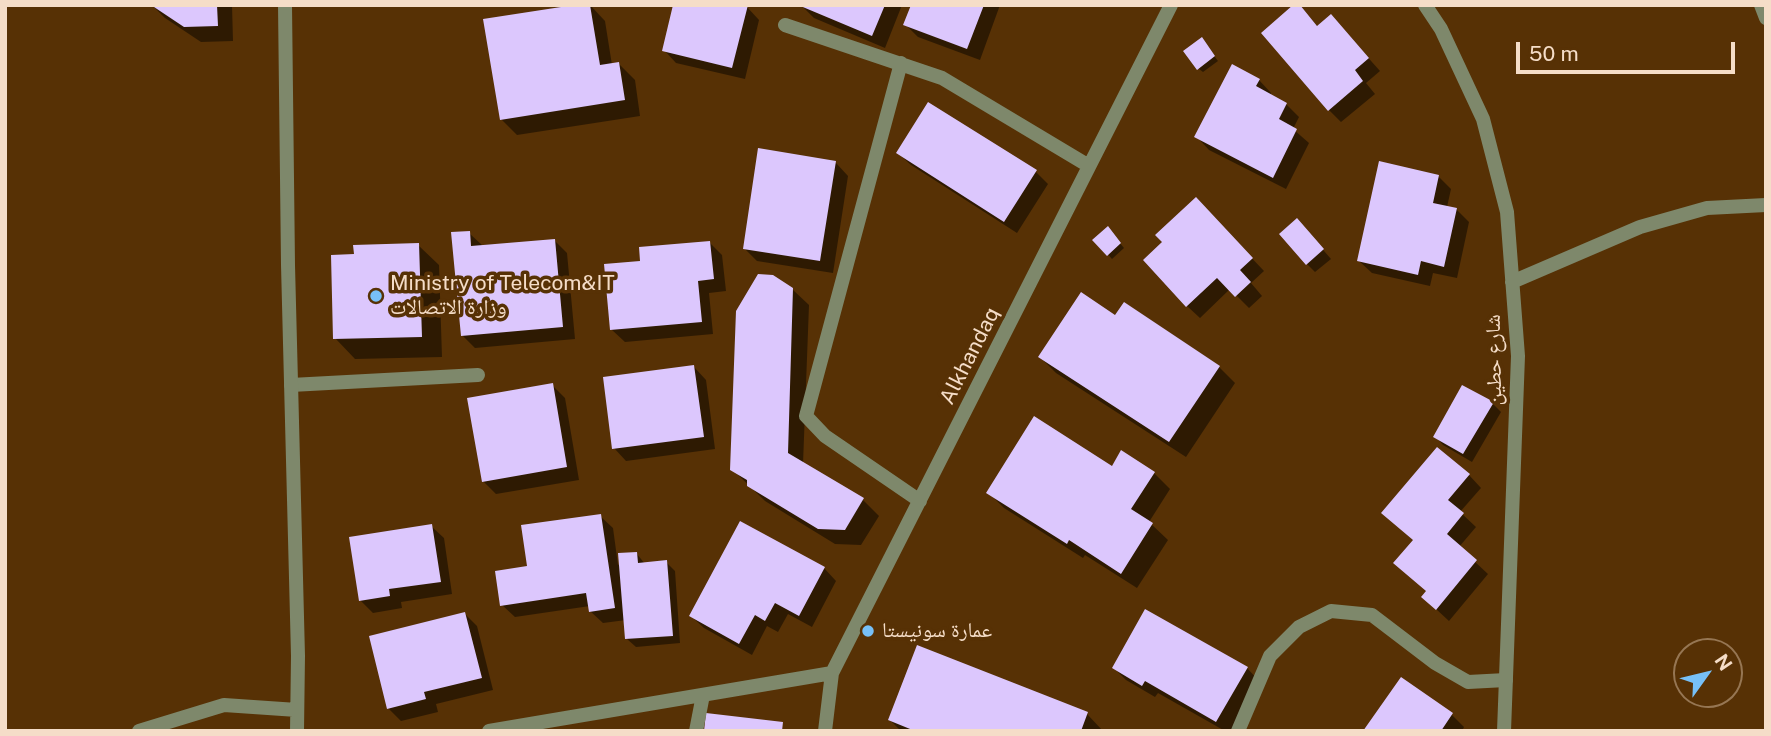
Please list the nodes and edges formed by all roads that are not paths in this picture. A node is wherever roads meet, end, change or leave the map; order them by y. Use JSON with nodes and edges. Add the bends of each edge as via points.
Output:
{"nodes":[{"id":1,"x":285,"y":5,"type":"edge"},
{"id":2,"x":1171,"y":5,"type":"edge"},
{"id":3,"x":1425,"y":5,"type":"edge"},
{"id":4,"x":1760,"y":5,"type":"edge"},
{"id":5,"x":1766,"y":18,"type":"edge"},
{"id":6,"x":786,"y":25,"type":"dead end"},
{"id":7,"x":901,"y":64,"type":"junction"},
{"id":8,"x":1089,"y":166,"type":"junction"},
{"id":9,"x":1766,"y":205,"type":"edge"},
{"id":10,"x":1512,"y":282,"type":"junction"},
{"id":11,"x":478,"y":375,"type":"dead end"},
{"id":12,"x":291,"y":385,"type":"junction"},
{"id":13,"x":920,"y":501,"type":"junction"},
{"id":14,"x":832,"y":673,"type":"junction"},
{"id":15,"x":1506,"y":680,"type":"junction"},
{"id":16,"x":703,"y":695,"type":"junction"},
{"id":17,"x":297,"y":710,"type":"junction"},
{"id":18,"x":139,"y":731,"type":"edge"},
{"id":19,"x":297,"y":731,"type":"edge"},
{"id":20,"x":489,"y":731,"type":"edge"},
{"id":21,"x":696,"y":731,"type":"edge"},
{"id":22,"x":825,"y":731,"type":"edge"},
{"id":23,"x":1238,"y":731,"type":"edge"},
{"id":24,"x":1504,"y":731,"type":"edge"}],
"edges":[{"from":1,"to":12,"type":"street"},
{"from":2,"to":8,"type":"street","name":"Alkhandaq"},
{"from":3,"to":10,"type":"street","name":"شارع حطين","via":[[1483,119],[1507,212]]},
{"from":4,"to":5,"type":"street"},
{"from":6,"to":7,"type":"street"},
{"from":7,"to":8,"type":"street","via":[[942,78]]},
{"from":7,"to":13,"type":"street","via":[[806,416],[825,436]]},
{"from":8,"to":13,"type":"street","name":"Alkhandaq"},
{"from":9,"to":10,"type":"street","via":[[1707,208],[1640,227]]},
{"from":10,"to":15,"type":"street","name":"شارع حطين","via":[[1518,356]]},
{"from":11,"to":12,"type":"street"},
{"from":12,"to":17,"type":"street"},
{"from":13,"to":14,"type":"street","name":"Alkhandaq"},
{"from":14,"to":16,"type":"street"},
{"from":14,"to":22,"type":"street","name":"Alkhandaq"},
{"from":15,"to":23,"type":"street","via":[[1468,682],[1434,663],[1372,615],[1331,611],[1299,626],[1269,656]]},
{"from":15,"to":24,"type":"street","name":"شارع حطين"},
{"from":16,"to":20,"type":"street"},
{"from":16,"to":21,"type":"street"},
{"from":17,"to":18,"type":"street","via":[[224,705]]},
{"from":17,"to":19,"type":"street"}]}
